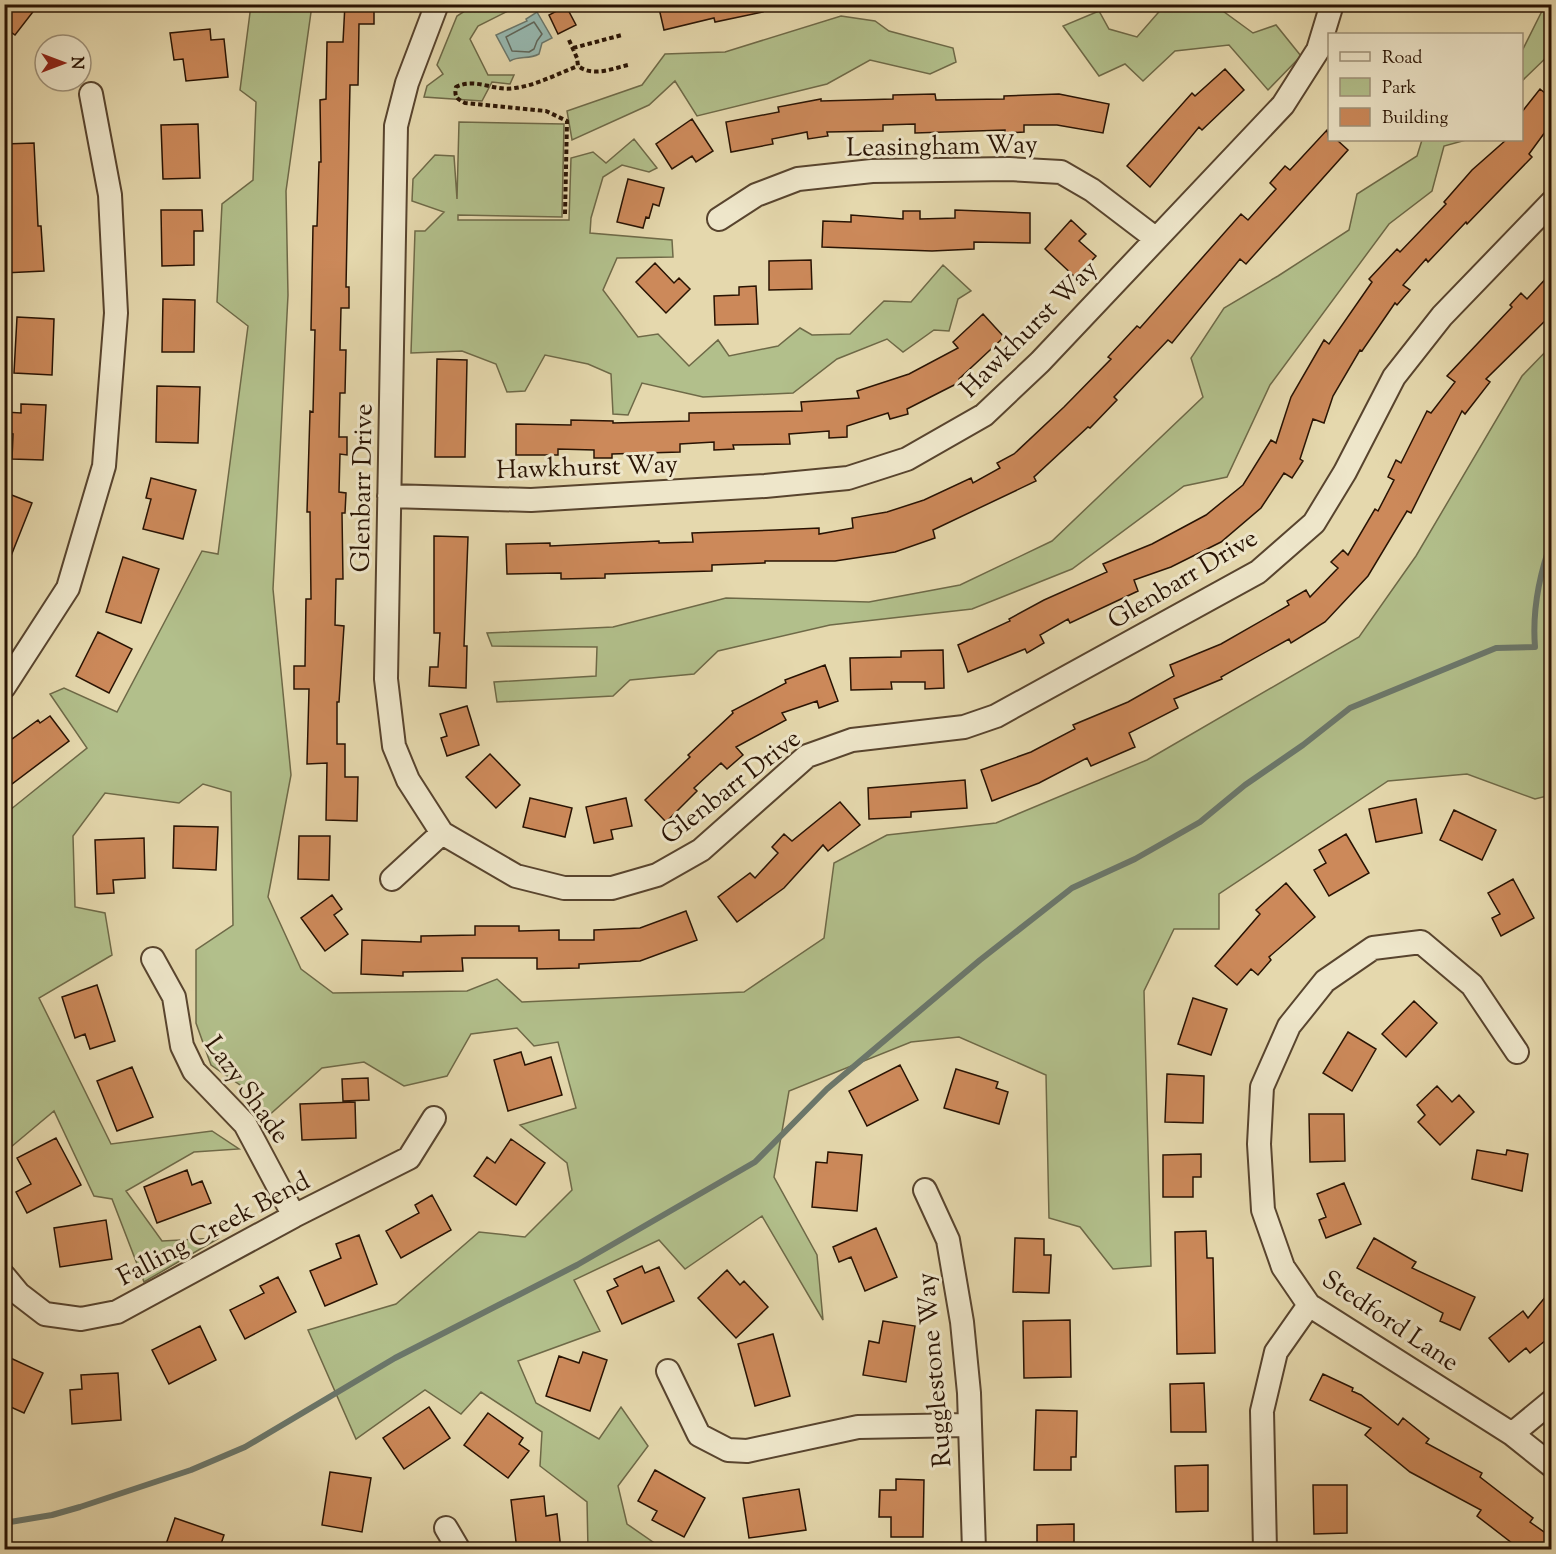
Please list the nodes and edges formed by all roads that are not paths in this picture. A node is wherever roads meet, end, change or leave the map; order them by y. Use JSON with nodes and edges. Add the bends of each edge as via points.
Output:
{"nodes":[{"id":1,"x":437,"y":4,"type":"edge"},
{"id":2,"x":1332,"y":4,"type":"edge"},
{"id":3,"x":91,"y":94,"type":"dead end"},
{"id":4,"x":1551,"y":202,"type":"edge"},
{"id":5,"x":719,"y":219,"type":"dead end"},
{"id":6,"x":1155,"y":238,"type":"junction"},
{"id":7,"x":389,"y":496,"type":"junction"},
{"id":8,"x":4,"y":687,"type":"edge"},
{"id":9,"x":442,"y":833,"type":"junction"},
{"id":10,"x":392,"y":879,"type":"dead end"},
{"id":11,"x":153,"y":959,"type":"dead end"},
{"id":12,"x":1517,"y":1052,"type":"dead end"},
{"id":13,"x":434,"y":1118,"type":"dead end"},
{"id":14,"x":925,"y":1190,"type":"dead end"},
{"id":15,"x":294,"y":1216,"type":"junction"},
{"id":16,"x":4,"y":1276,"type":"edge"},
{"id":17,"x":1309,"y":1305,"type":"junction"},
{"id":18,"x":668,"y":1371,"type":"dead end"},
{"id":19,"x":1551,"y":1401,"type":"edge"},
{"id":20,"x":969,"y":1425,"type":"junction"},
{"id":21,"x":1512,"y":1434,"type":"junction"},
{"id":22,"x":1551,"y":1466,"type":"edge"},
{"id":23,"x":446,"y":1528,"type":"dead end"},
{"id":24,"x":459,"y":1550,"type":"edge"},
{"id":25,"x":974,"y":1550,"type":"edge"},
{"id":26,"x":1265,"y":1550,"type":"edge"}],
"edges":[{"from":1,"to":7,"type":"street","name":"Glenbarr Drive","via":[[407,83],[396,126]]},
{"from":2,"to":6,"type":"street","name":"Hawkhurst Way","via":[[1318,50],[1283,105]]},
{"from":3,"to":8,"type":"street","via":[[110,195],[116,313],[104,466],[68,588]]},
{"from":4,"to":9,"type":"street","name":"Glenbarr Drive","via":[[1442,316],[1394,377],[1314,523],[1258,572],[996,716],[964,728],[852,740],[807,756],[701,850],[657,876],[612,888],[564,888],[516,876]]},
{"from":5,"to":6,"type":"street","name":"Leasingham Way","via":[[756,195],[798,179],[872,171],[1009,169],[1061,172],[1092,190]]},
{"from":6,"to":7,"type":"street","name":"Hawkhurst Way","via":[[1040,362],[984,415],[907,459],[879,470],[814,482],[531,500]]},
{"from":7,"to":9,"type":"street","name":"Glenbarr Drive","via":[[386,679],[394,746],[408,780]]},
{"from":9,"to":10,"type":"street"},
{"from":11,"to":15,"type":"street","name":"Lazy Shade","via":[[174,997],[182,1046],[194,1071],[245,1124]]},
{"from":12,"to":17,"type":"street","name":"Stedford Lane","via":[[1472,985],[1421,942],[1373,948],[1325,981],[1289,1026],[1262,1087],[1259,1144],[1263,1210],[1282,1268]]},
{"from":13,"to":15,"type":"street","name":"Falling Creek Bend","via":[[409,1158]]},
{"from":14,"to":20,"type":"street","name":"Rugglestone Way","via":[[948,1240],[962,1323]]},
{"from":15,"to":16,"type":"street","name":"Falling Creek Bend","via":[[117,1312],[81,1319],[45,1314],[18,1294]]},
{"from":17,"to":21,"type":"street","name":"Stedford Lane"},
{"from":17,"to":26,"type":"street","via":[[1276,1352],[1262,1411]]},
{"from":18,"to":20,"type":"street","via":[[699,1435],[728,1450],[747,1450],[858,1427]]},
{"from":19,"to":21,"type":"street"},
{"from":20,"to":25,"type":"street","name":"Rugglestone Way"},
{"from":21,"to":22,"type":"street","name":"Stedford Lane"},
{"from":23,"to":24,"type":"street"}]}
